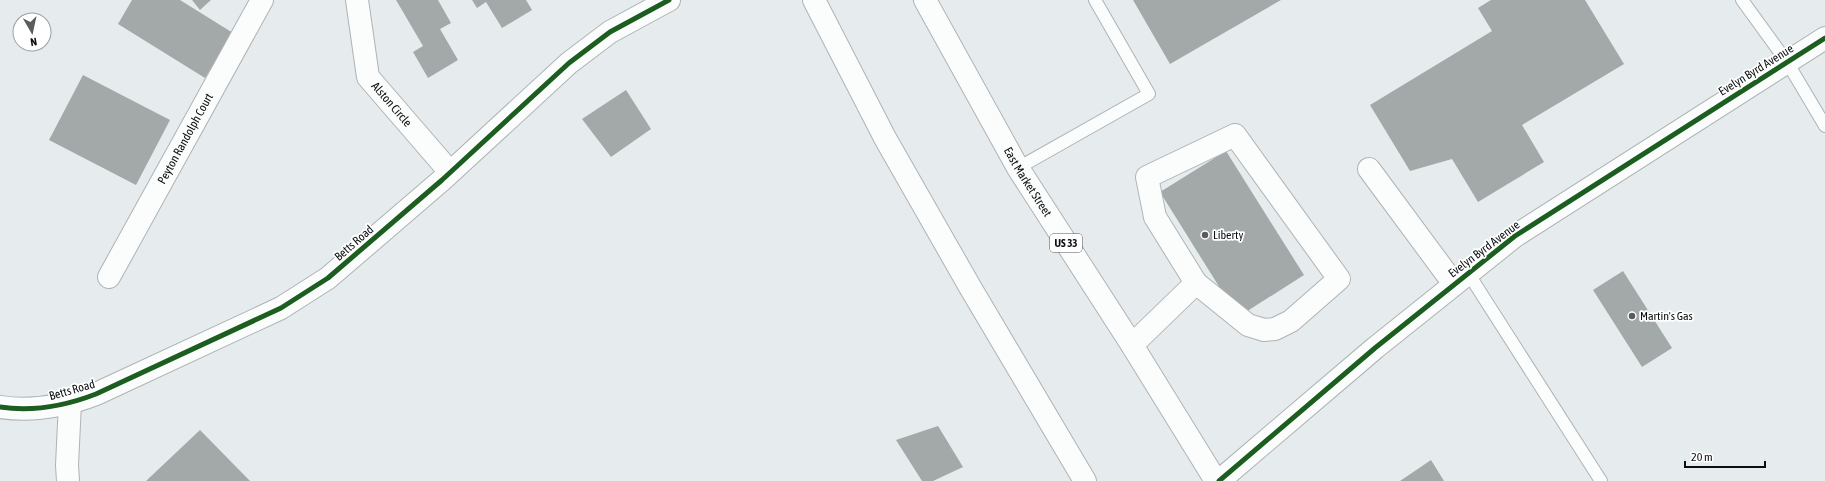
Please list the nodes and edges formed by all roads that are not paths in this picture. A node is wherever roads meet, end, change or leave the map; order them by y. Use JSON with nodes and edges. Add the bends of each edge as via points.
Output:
{"nodes":[{"id":1,"x":262,"y":0,"type":"edge"},
{"id":2,"x":357,"y":0,"type":"edge"},
{"id":3,"x":669,"y":0,"type":"edge"},
{"id":4,"x":814,"y":0,"type":"edge"},
{"id":5,"x":925,"y":0,"type":"edge"},
{"id":6,"x":1095,"y":0,"type":"edge"},
{"id":7,"x":1742,"y":0,"type":"edge"},
{"id":8,"x":1825,"y":38,"type":"edge"},
{"id":9,"x":1787,"y":62,"type":"junction"},
{"id":10,"x":1825,"y":126,"type":"edge"},
{"id":11,"x":1018,"y":168,"type":"junction"},
{"id":12,"x":1369,"y":169,"type":"dead end"},
{"id":13,"x":450,"y":172,"type":"junction"},
{"id":14,"x":109,"y":277,"type":"dead end"},
{"id":15,"x":1461,"y":278,"type":"junction"},
{"id":16,"x":1196,"y":283,"type":"junction"},
{"id":17,"x":1132,"y":344,"type":"junction"},
{"id":18,"x":70,"y":403,"type":"junction"},
{"id":19,"x":0,"y":407,"type":"edge"},
{"id":20,"x":68,"y":481,"type":"edge"},
{"id":21,"x":1085,"y":481,"type":"edge"},
{"id":22,"x":1216,"y":481,"type":"edge"},
{"id":23,"x":1220,"y":481,"type":"edge"},
{"id":24,"x":1601,"y":481,"type":"edge"}],
"edges":[{"from":1,"to":14,"type":"main road","name":"Peyton Randolph Court"},
{"from":2,"to":13,"type":"main road","name":"Alston Circle","via":[[368,77]]},
{"from":3,"to":13,"type":"main road","name":"Betts Road","via":[[610,32],[569,63]]},
{"from":4,"to":21,"type":"main road","via":[[885,138]]},
{"from":5,"to":11,"type":"main road","name":"East Market Street","number":"US 33"},
{"from":6,"to":11,"type":"lane","via":[[1149,94]]},
{"from":7,"to":9,"type":"lane"},
{"from":8,"to":9,"type":"main road","name":"Evelyn Byrd Avenue"},
{"from":9,"to":10,"type":"lane"},
{"from":9,"to":15,"type":"main road","name":"Evelyn Byrd Avenue","via":[[1515,236]]},
{"from":11,"to":17,"type":"main road","name":"East Market Street","number":"US 33"},
{"from":12,"to":15,"type":"main road"},
{"from":13,"to":18,"type":"main road","name":"Betts Road","via":[[328,278],[300,296],[251,322],[102,392]]},
{"from":15,"to":23,"type":"main road","name":"Evelyn Byrd Avenue","via":[[1282,426]]},
{"from":15,"to":24,"type":"lane"},
{"from":16,"to":16,"type":"main road","via":[[1248,325],[1264,330],[1275,329],[1291,321],[1340,279],[1235,135],[1147,177],[1155,217]]},
{"from":16,"to":17,"type":"main road"},
{"from":17,"to":22,"type":"main road","name":"East Market Street","number":"US 33"},
{"from":18,"to":19,"type":"main road","name":"Betts Road","via":[[30,409]]},
{"from":18,"to":20,"type":"main road","via":[[66,465]]}]}
